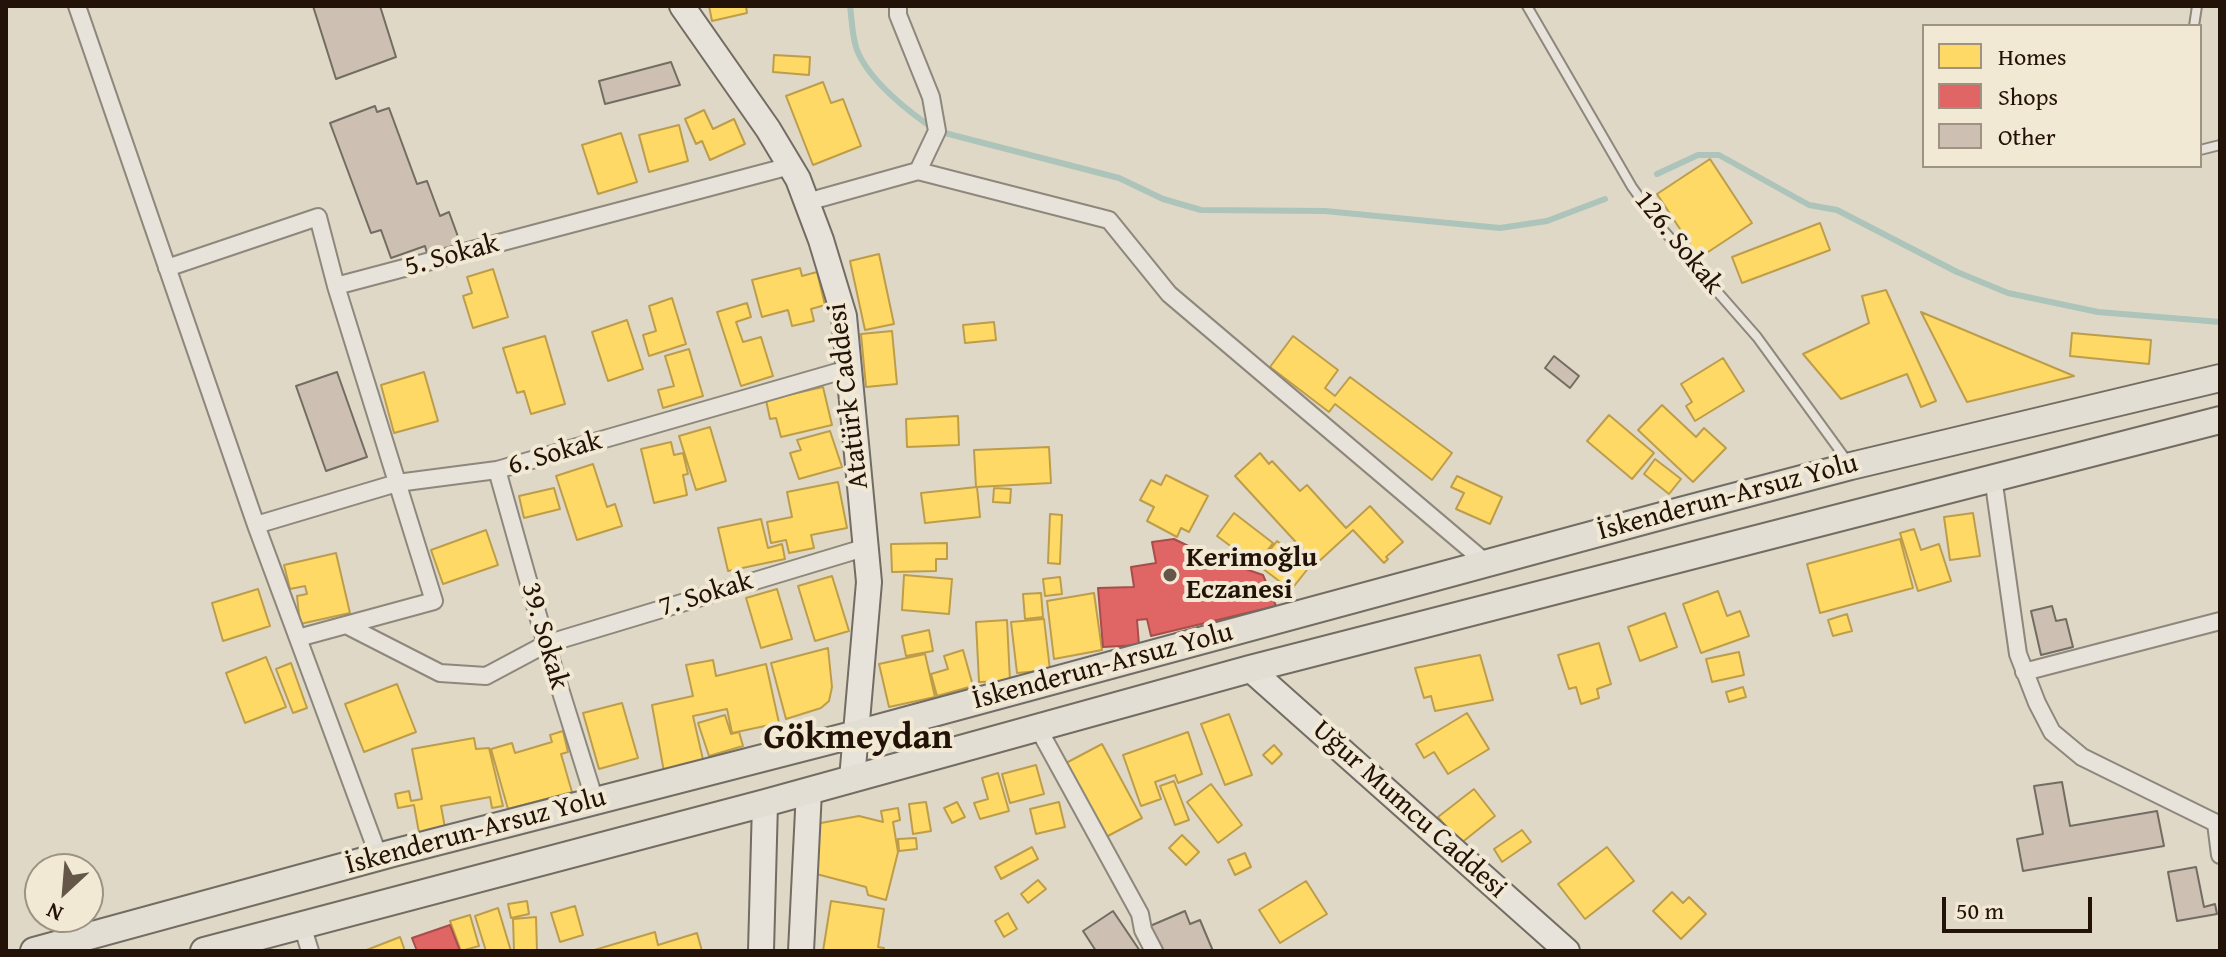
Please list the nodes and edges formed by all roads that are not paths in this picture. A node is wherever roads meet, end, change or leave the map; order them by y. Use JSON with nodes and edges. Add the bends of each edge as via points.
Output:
{"nodes":[{"id":1,"x":77,"y":6,"type":"edge"},
{"id":2,"x":682,"y":6,"type":"edge"},
{"id":3,"x":898,"y":6,"type":"edge"},
{"id":4,"x":1527,"y":6,"type":"edge"},
{"id":5,"x":790,"y":166,"type":"junction"},
{"id":6,"x":918,"y":171,"type":"junction"},
{"id":7,"x":807,"y":202,"type":"junction"},
{"id":8,"x":167,"y":268,"type":"junction"},
{"id":9,"x":336,"y":286,"type":"junction"},
{"id":10,"x":851,"y":368,"type":"junction"},
{"id":11,"x":2220,"y":378,"type":"edge"},
{"id":12,"x":2220,"y":420,"type":"edge"},
{"id":13,"x":1851,"y":466,"type":"junction"},
{"id":14,"x":497,"y":470,"type":"junction"},
{"id":15,"x":1993,"y":477,"type":"junction"},
{"id":16,"x":397,"y":483,"type":"junction"},
{"id":17,"x":256,"y":525,"type":"junction"},
{"id":18,"x":867,"y":547,"type":"junction"},
{"id":19,"x":1485,"y":562,"type":"junction"},
{"id":20,"x":2220,"y":621,"type":"edge"},
{"id":21,"x":346,"y":625,"type":"junction"},
{"id":22,"x":298,"y":638,"type":"junction"},
{"id":23,"x":546,"y":644,"type":"junction"},
{"id":24,"x":1250,"y":669,"type":"junction"},
{"id":25,"x":2024,"y":672,"type":"junction"},
{"id":26,"x":1038,"y":728,"type":"junction"},
{"id":27,"x":856,"y":734,"type":"junction"},
{"id":28,"x":852,"y":779,"type":"junction"},
{"id":29,"x":809,"y":791,"type":"junction"},
{"id":30,"x":595,"y":801,"type":"junction"},
{"id":31,"x":765,"y":803,"type":"junction"},
{"id":32,"x":2218,"y":824,"type":"edge"},
{"id":33,"x":2220,"y":855,"type":"edge"},
{"id":34,"x":379,"y":857,"type":"junction"},
{"id":35,"x":302,"y":925,"type":"junction"},
{"id":36,"x":34,"y":951,"type":"edge"},
{"id":37,"x":204,"y":951,"type":"edge"},
{"id":38,"x":310,"y":951,"type":"edge"},
{"id":39,"x":761,"y":951,"type":"edge"},
{"id":40,"x":801,"y":951,"type":"edge"},
{"id":41,"x":1154,"y":951,"type":"edge"},
{"id":42,"x":1567,"y":951,"type":"edge"}],
"edges":[{"from":1,"to":8,"type":"street"},
{"from":2,"to":5,"type":"street","name":"Atatürk Caddesi"},
{"from":3,"to":6,"type":"street","via":[[931,97],[937,131]]},
{"from":4,"to":13,"type":"lane","name":"126. Sokak","via":[[1632,187],[1757,337]]},
{"from":5,"to":7,"type":"street","name":"Atatürk Caddesi"},
{"from":5,"to":9,"type":"street","name":"5. Sokak"},
{"from":6,"to":7,"type":"street"},
{"from":6,"to":19,"type":"street","via":[[1109,220],[1169,294]]},
{"from":7,"to":10,"type":"street","name":"Atatürk Caddesi","via":[[844,316]]},
{"from":8,"to":9,"type":"street","via":[[318,217]]},
{"from":8,"to":17,"type":"street"},
{"from":9,"to":16,"type":"street"},
{"from":10,"to":14,"type":"street","name":"6. Sokak"},
{"from":10,"to":18,"type":"street","name":"Atatürk Caddesi"},
{"from":11,"to":13,"type":"main road","name":"İskenderun-Arsuz Yolu"},
{"from":12,"to":15,"type":"main road","name":"İskenderun-Arsuz Yolu"},
{"from":13,"to":19,"type":"main road","name":"İskenderun-Arsuz Yolu"},
{"from":14,"to":16,"type":"street","name":"6. Sokak"},
{"from":14,"to":23,"type":"street","name":"39. Sokak"},
{"from":15,"to":24,"type":"main road","name":"İskenderun-Arsuz Yolu"},
{"from":15,"to":25,"type":"street"},
{"from":16,"to":17,"type":"street","name":"6. Sokak"},
{"from":16,"to":21,"type":"street","via":[[434,601]]},
{"from":17,"to":22,"type":"street"},
{"from":18,"to":23,"type":"street","name":"7. Sokak"},
{"from":18,"to":27,"type":"street","name":"Atatürk Caddesi","via":[[869,582]]},
{"from":19,"to":27,"type":"main road","name":"İskenderun-Arsuz Yolu"},
{"from":20,"to":25,"type":"street"},
{"from":21,"to":22,"type":"street"},
{"from":21,"to":23,"type":"street","name":"7. Sokak","via":[[440,673],[486,676]]},
{"from":22,"to":34,"type":"street"},
{"from":23,"to":30,"type":"street","name":"39. Sokak"},
{"from":24,"to":26,"type":"main road","name":"İskenderun-Arsuz Yolu"},
{"from":24,"to":42,"type":"street","name":"Uğur Mumcu Caddesi"},
{"from":25,"to":32,"type":"street","via":[[2052,732],[2082,757]]},
{"from":26,"to":28,"type":"main road","name":"İskenderun-Arsuz Yolu"},
{"from":26,"to":41,"type":"street","via":[[1140,914]]},
{"from":27,"to":28,"type":"street","name":"Atatürk Caddesi"},
{"from":27,"to":30,"type":"main road","name":"İskenderun-Arsuz Yolu"},
{"from":28,"to":29,"type":"main road","name":"İskenderun-Arsuz Yolu"},
{"from":29,"to":31,"type":"main road","name":"İskenderun-Arsuz Yolu"},
{"from":29,"to":40,"type":"street"},
{"from":30,"to":34,"type":"main road","name":"İskenderun-Arsuz Yolu"},
{"from":31,"to":35,"type":"main road","name":"İskenderun-Arsuz Yolu"},
{"from":31,"to":39,"type":"street"},
{"from":32,"to":33,"type":"street"},
{"from":34,"to":36,"type":"main road","name":"İskenderun-Arsuz Yolu"},
{"from":35,"to":37,"type":"main road","name":"İskenderun-Arsuz Yolu"},
{"from":35,"to":38,"type":"street"}]}
